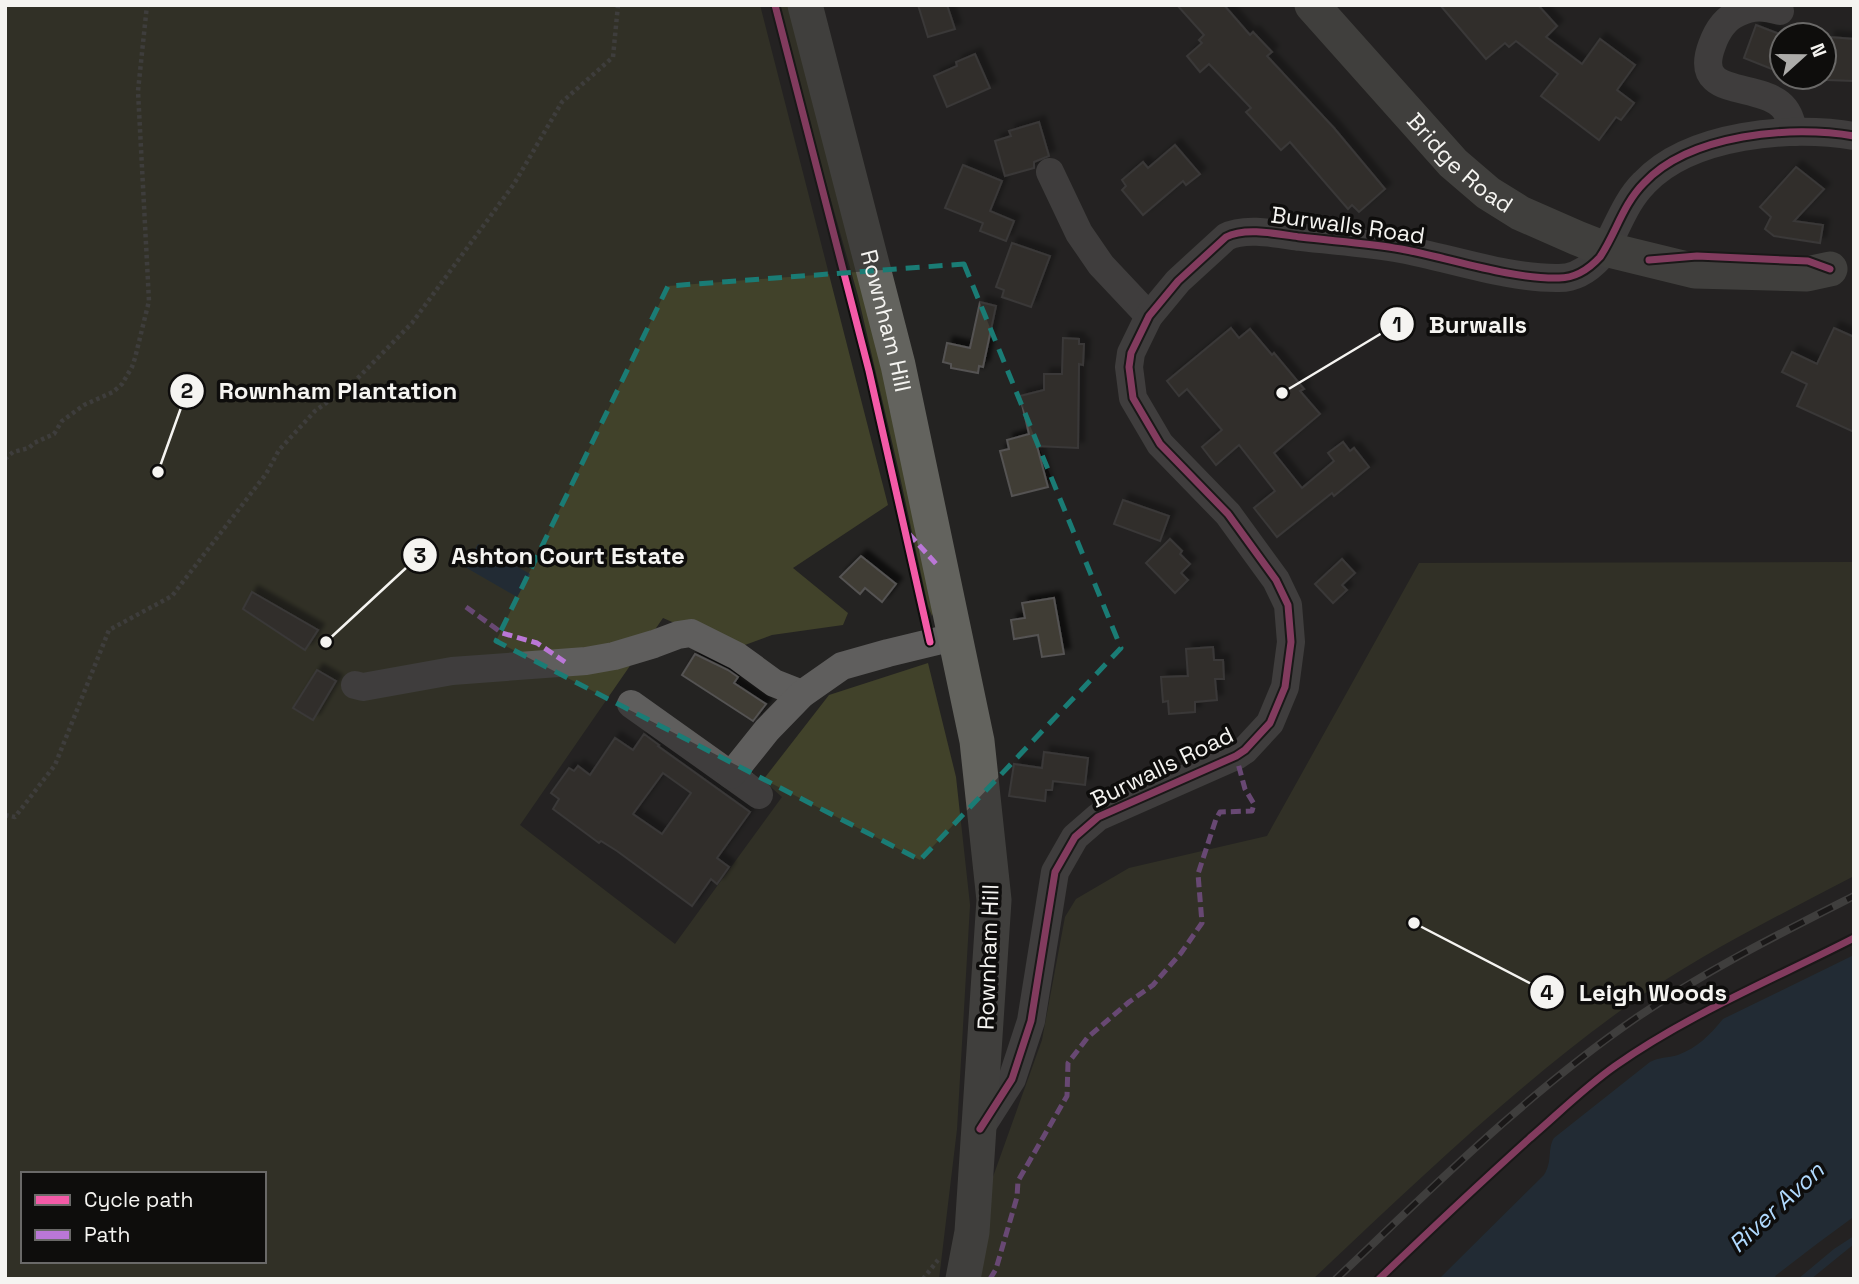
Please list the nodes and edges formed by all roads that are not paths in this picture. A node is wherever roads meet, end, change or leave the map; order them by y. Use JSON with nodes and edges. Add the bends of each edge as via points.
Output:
{"nodes":[{"id":1,"x":805,"y":5,"type":"edge"},
{"id":2,"x":1312,"y":5,"type":"edge"},
{"id":3,"x":1764,"y":8,"type":"edge"},
{"id":4,"x":1794,"y":132,"type":"junction"},
{"id":5,"x":1854,"y":136,"type":"edge"},
{"id":6,"x":1050,"y":173,"type":"dead end"},
{"id":7,"x":1605,"y":248,"type":"junction"},
{"id":8,"x":1842,"y":273,"type":"edge"},
{"id":9,"x":1149,"y":316,"type":"junction"},
{"id":10,"x":954,"y":637,"type":"junction"},
{"id":11,"x":355,"y":685,"type":"dead end"},
{"id":12,"x":802,"y":694,"type":"junction"},
{"id":13,"x":631,"y":704,"type":"dead end"},
{"id":14,"x":731,"y":775,"type":"junction"},
{"id":15,"x":759,"y":796,"type":"dead end"},
{"id":16,"x":980,"y":1129,"type":"junction"},
{"id":17,"x":951,"y":1268,"type":"edge"}],
"edges":[{"from":1,"to":10,"type":"main road","name":"Rownham Hill","via":[[898,365]]},
{"from":2,"to":7,"type":"main road","name":"Bridge Road","via":[[1469,179],[1520,213]]},
{"from":3,"to":4,"type":"street","via":[[1743,10],[1725,22],[1711,47],[1709,71],[1719,83],[1778,102],[1788,113]]},
{"from":4,"to":5,"type":"street"},
{"from":4,"to":7,"type":"street","via":[[1730,139],[1665,166],[1630,200]]},
{"from":6,"to":9,"type":"street","via":[[1079,233],[1101,265]]},
{"from":7,"to":8,"type":"main road","name":"Bridge Road","via":[[1695,271]]},
{"from":7,"to":9,"type":"street","name":"Burwalls Road","via":[[1578,275],[1559,278],[1515,274],[1399,249],[1261,232],[1231,234],[1178,281]]},
{"from":9,"to":16,"type":"street","name":"Burwalls Road","via":[[1130,358],[1133,398],[1160,444],[1228,514],[1276,580],[1288,605],[1291,642],[1285,687],[1270,723],[1245,750],[1098,817],[1075,837],[1055,872],[1031,1021],[1012,1079]]},
{"from":10,"to":12,"type":"street","via":[[842,666]]},
{"from":10,"to":16,"type":"main road","name":"Rownham Hill","via":[[977,741],[994,900]]},
{"from":11,"to":12,"type":"street","via":[[452,671],[586,661],[691,633],[737,656],[774,683]]},
{"from":12,"to":14,"type":"street"},
{"from":13,"to":14,"type":"street"},
{"from":14,"to":15,"type":"street"},
{"from":16,"to":17,"type":"main road","name":"Rownham Hill","via":[[972,1232]]}]}
